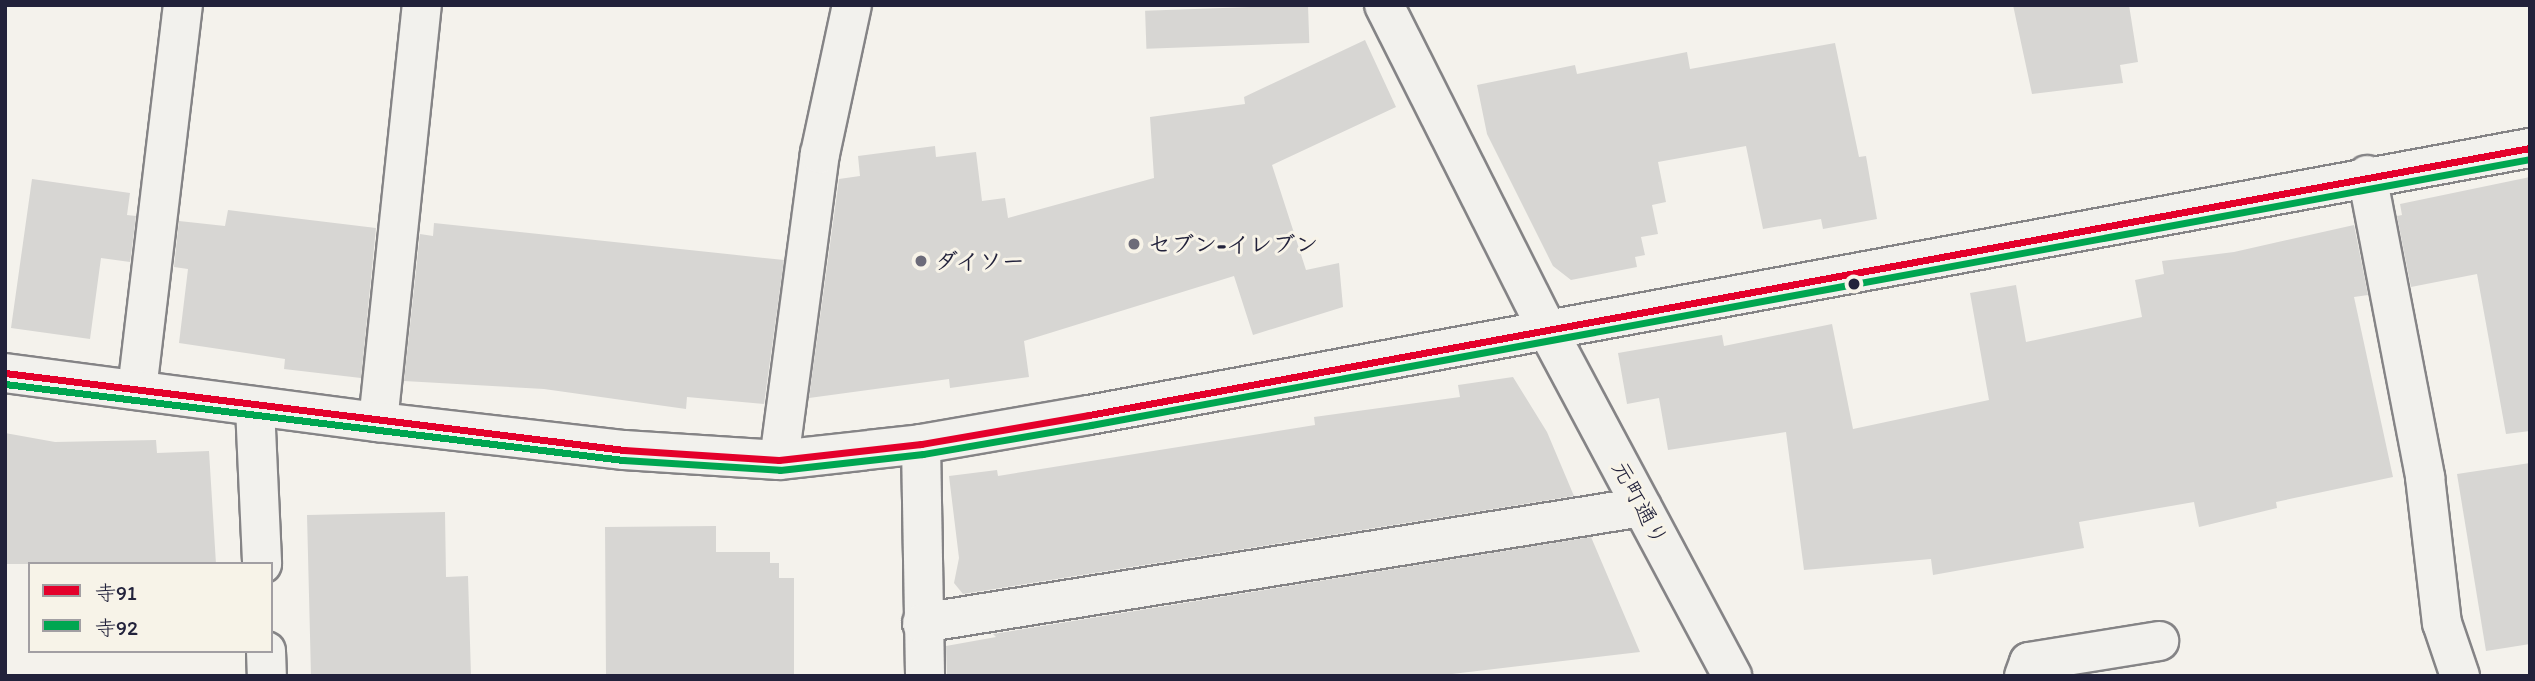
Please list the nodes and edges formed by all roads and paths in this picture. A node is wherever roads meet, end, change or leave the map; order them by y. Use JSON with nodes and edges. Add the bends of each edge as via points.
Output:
{"nodes":[{"id":1,"x":183,"y":5,"type":"edge"},
{"id":2,"x":422,"y":5,"type":"edge"},
{"id":3,"x":852,"y":5,"type":"edge"},
{"id":4,"x":1384,"y":5,"type":"edge"},
{"id":5,"x":2530,"y":148,"type":"edge"},
{"id":6,"x":2367,"y":175,"type":"junction"},
{"id":7,"x":1548,"y":331,"type":"junction"},
{"id":8,"x":5,"y":373,"type":"edge"},
{"id":9,"x":137,"y":390,"type":"junction"},
{"id":10,"x":255,"y":407,"type":"junction"},
{"id":11,"x":378,"y":422,"type":"junction"},
{"id":12,"x":920,"y":444,"type":"junction"},
{"id":13,"x":779,"y":460,"type":"junction"},
{"id":14,"x":1642,"y":508,"type":"junction"},
{"id":15,"x":262,"y":562,"type":"edge"},
{"id":16,"x":922,"y":624,"type":"junction"},
{"id":17,"x":2159,"y":641,"type":"dead end"},
{"id":18,"x":266,"y":653,"type":"edge"},
{"id":19,"x":267,"y":676,"type":"edge"},
{"id":20,"x":925,"y":676,"type":"edge"},
{"id":21,"x":1732,"y":676,"type":"edge"},
{"id":22,"x":2024,"y":676,"type":"edge"},
{"id":23,"x":2460,"y":676,"type":"edge"}],
"edges":[{"from":1,"to":9,"type":"main road"},
{"from":2,"to":11,"type":"main road"},
{"from":3,"to":13,"type":"main road","via":[[820,154]]},
{"from":4,"to":7,"type":"main road","name":"元町通り"},
{"from":5,"to":6,"type":"main road"},
{"from":6,"to":7,"type":"main road"},
{"from":6,"to":23,"type":"main road","via":[[2425,477],[2441,623]]},
{"from":7,"to":12,"type":"main road"},
{"from":7,"to":14,"type":"main road","name":"元町通り"},
{"from":8,"to":9,"type":"main road"},
{"from":9,"to":10,"type":"main road"},
{"from":10,"to":11,"type":"main road"},
{"from":10,"to":15,"type":"main road"},
{"from":11,"to":13,"type":"main road","via":[[624,450]]},
{"from":12,"to":13,"type":"main road"},
{"from":12,"to":16,"type":"main road"},
{"from":14,"to":16,"type":"main road"},
{"from":14,"to":21,"type":"main road","name":"元町通り"},
{"from":16,"to":20,"type":"main road"},
{"from":17,"to":22,"type":"main road","via":[[2029,662]]},
{"from":18,"to":19,"type":"main road"}]}
